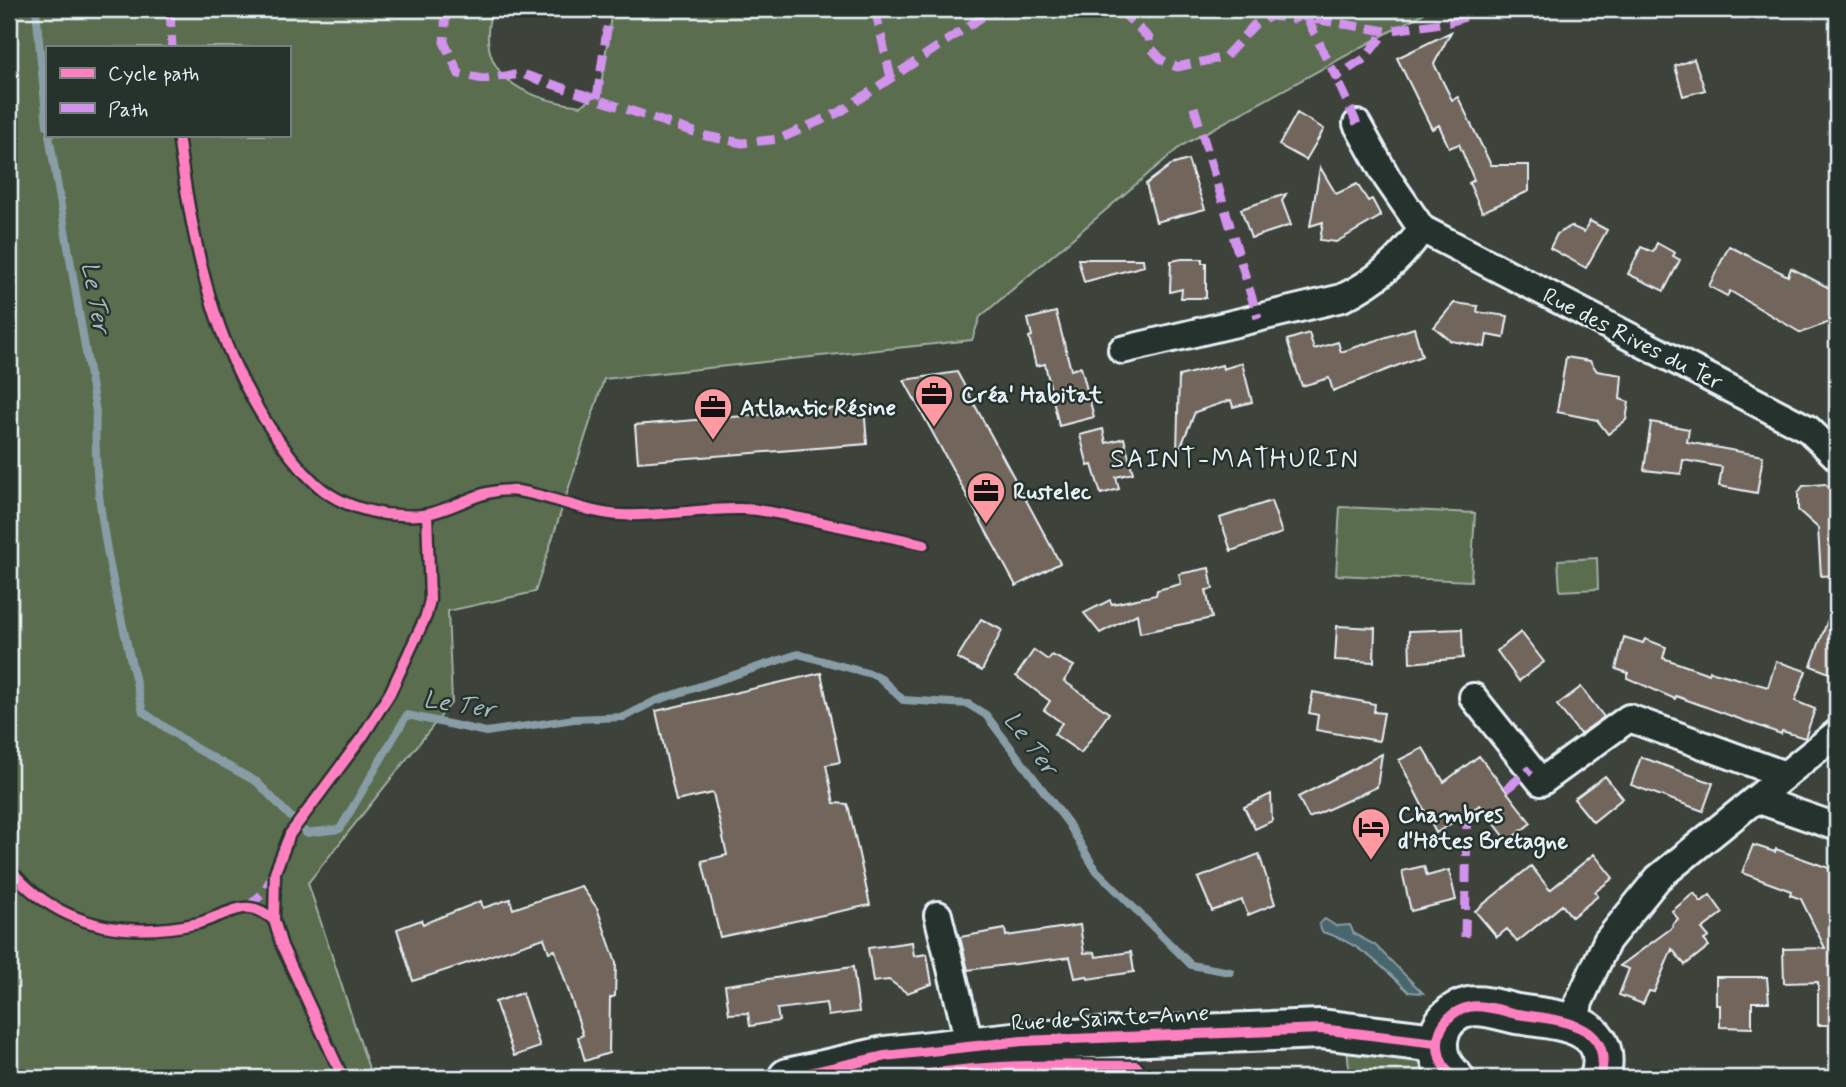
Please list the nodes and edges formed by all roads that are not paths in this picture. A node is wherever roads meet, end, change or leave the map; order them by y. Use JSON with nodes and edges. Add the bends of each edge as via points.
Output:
{"nodes":[{"id":1,"x":1357,"y":124,"type":"dead end"},
{"id":2,"x":1422,"y":229,"type":"junction"},
{"id":3,"x":1122,"y":351,"type":"dead end"},
{"id":4,"x":1837,"y":457,"type":"edge"},
{"id":5,"x":1473,"y":697,"type":"dead end"},
{"id":6,"x":1837,"y":733,"type":"edge"},
{"id":7,"x":1785,"y":775,"type":"junction"},
{"id":8,"x":1756,"y":799,"type":"junction"},
{"id":9,"x":1837,"y":827,"type":"edge"},
{"id":10,"x":938,"y":915,"type":"dead end"},
{"id":11,"x":1576,"y":1024,"type":"junction"},
{"id":12,"x":1436,"y":1043,"type":"junction"},
{"id":13,"x":970,"y":1045,"type":"junction"},
{"id":14,"x":1603,"y":1077,"type":"edge"},
{"id":15,"x":788,"y":1078,"type":"edge"},
{"id":16,"x":1454,"y":1078,"type":"edge"}],
"edges":[{"from":1,"to":2,"type":"street","name":"Rue des Rives du Ter"},
{"from":2,"to":3,"type":"street","via":[[1373,283],[1342,298]]},
{"from":2,"to":4,"type":"street","name":"Rue des Rives du Ter","via":[[1808,429]]},
{"from":5,"to":7,"type":"street","via":[[1541,782],[1629,718]]},
{"from":6,"to":7,"type":"street"},
{"from":7,"to":8,"type":"street"},
{"from":8,"to":9,"type":"street"},
{"from":8,"to":11,"type":"street","via":[[1658,878],[1607,941],[1579,1002]]},
{"from":10,"to":13,"type":"street"},
{"from":11,"to":12,"type":"street","via":[[1471,1006],[1447,1019]]},
{"from":11,"to":14,"type":"street","via":[[1600,1046]]},
{"from":12,"to":13,"type":"street","name":"Rue de Sainte-Anne","via":[[1321,1030]]},
{"from":12,"to":16,"type":"street","via":[[1440,1062]]},
{"from":13,"to":15,"type":"street","name":"Rue de Sainte-Anne","via":[[885,1056]]}]}
